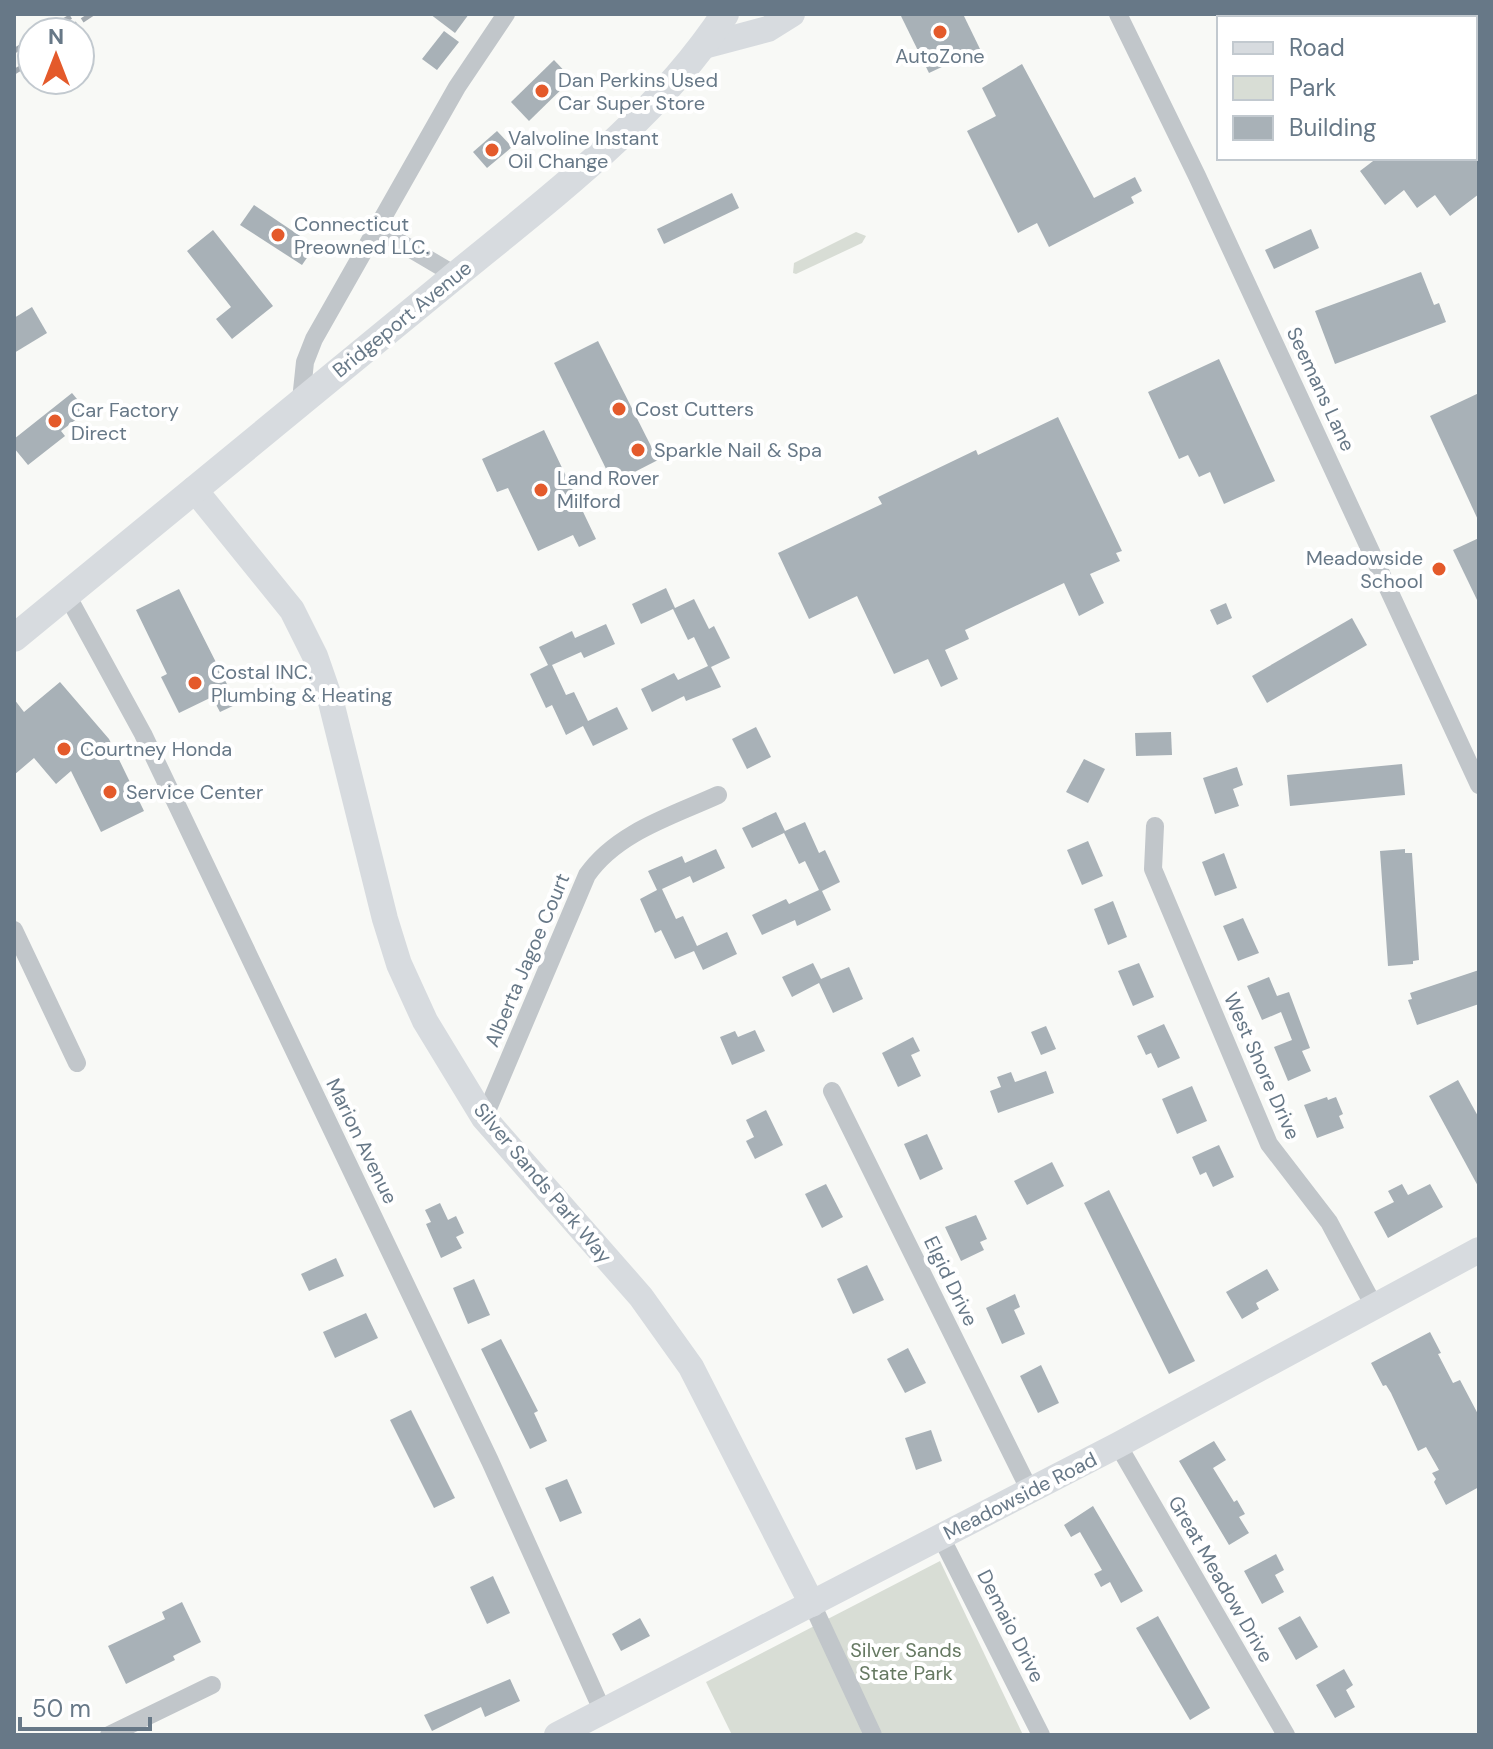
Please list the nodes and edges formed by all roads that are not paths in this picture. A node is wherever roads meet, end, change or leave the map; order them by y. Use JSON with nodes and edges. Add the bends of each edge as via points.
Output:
{"nodes":[{"id":1,"x":506,"y":14,"type":"edge"},
{"id":2,"x":725,"y":14,"type":"edge"},
{"id":3,"x":792,"y":14,"type":"edge"},
{"id":4,"x":1118,"y":14,"type":"edge"},
{"id":5,"x":704,"y":46,"type":"junction"},
{"id":6,"x":377,"y":229,"type":"junction"},
{"id":7,"x":455,"y":275,"type":"junction"},
{"id":8,"x":301,"y":400,"type":"junction"},
{"id":9,"x":194,"y":489,"type":"junction"},
{"id":10,"x":67,"y":595,"type":"junction"},
{"id":11,"x":14,"y":638,"type":"edge"},
{"id":12,"x":1479,"y":785,"type":"edge"},
{"id":13,"x":718,"y":795,"type":"dead end"},
{"id":14,"x":1155,"y":826,"type":"dead end"},
{"id":15,"x":14,"y":930,"type":"edge"},
{"id":16,"x":77,"y":1063,"type":"dead end"},
{"id":17,"x":832,"y":1091,"type":"dead end"},
{"id":18,"x":484,"y":1118,"type":"junction"},
{"id":19,"x":1479,"y":1250,"type":"edge"},
{"id":20,"x":1374,"y":1306,"type":"junction"},
{"id":21,"x":1118,"y":1445,"type":"junction"},
{"id":22,"x":1030,"y":1491,"type":"junction"},
{"id":23,"x":941,"y":1537,"type":"junction"},
{"id":24,"x":812,"y":1604,"type":"junction"},
{"id":25,"x":212,"y":1685,"type":"dead end"},
{"id":26,"x":603,"y":1712,"type":"junction"},
{"id":27,"x":109,"y":1735,"type":"edge"},
{"id":28,"x":557,"y":1735,"type":"edge"},
{"id":29,"x":873,"y":1735,"type":"edge"},
{"id":30,"x":1041,"y":1735,"type":"edge"},
{"id":31,"x":1286,"y":1735,"type":"edge"}],
"edges":[{"from":1,"to":6,"type":"street","via":[[457,87]]},
{"from":2,"to":5,"type":"main road","name":"Bridgeport Avenue"},
{"from":3,"to":5,"type":"street","via":[[768,29]]},
{"from":4,"to":12,"type":"street","name":"Seemans Lane"},
{"from":5,"to":7,"type":"main road","name":"Bridgeport Avenue","via":[[674,83],[534,213]]},
{"from":6,"to":7,"type":"street"},
{"from":6,"to":8,"type":"street","via":[[314,339],[305,362]]},
{"from":7,"to":8,"type":"main road","name":"Bridgeport Avenue"},
{"from":8,"to":9,"type":"main road","name":"Bridgeport Avenue"},
{"from":9,"to":10,"type":"main road","name":"Bridgeport Avenue"},
{"from":9,"to":18,"type":"street","name":"Silver Sands Park Way","via":[[292,610],[315,656],[399,964],[425,1021]]},
{"from":10,"to":11,"type":"main road","name":"Bridgeport Avenue"},
{"from":10,"to":26,"type":"street","name":"Marion Avenue","via":[[150,748],[490,1461]]},
{"from":13,"to":18,"type":"street","name":"Alberta Jagoe Court","via":[[627,837],[594,864]]},
{"from":14,"to":20,"type":"street","name":"West Shore Drive","via":[[1153,869],[1269,1144],[1329,1222]]},
{"from":15,"to":16,"type":"street"},
{"from":17,"to":22,"type":"street","name":"Elgid Drive"},
{"from":18,"to":24,"type":"street","name":"Silver Sands Park Way","via":[[641,1297],[691,1367]]},
{"from":19,"to":20,"type":"street","name":"Meadowside Road"},
{"from":20,"to":21,"type":"street","name":"Meadowside Road"},
{"from":21,"to":22,"type":"street","name":"Meadowside Road"},
{"from":21,"to":31,"type":"street","name":"Great Meadow Drive"},
{"from":22,"to":23,"type":"street","name":"Meadowside Road"},
{"from":23,"to":24,"type":"street","name":"Meadowside Road"},
{"from":23,"to":30,"type":"street","name":"Demaio Drive"},
{"from":24,"to":26,"type":"street","name":"Meadowside Road"},
{"from":24,"to":29,"type":"street","name":"Silver Sands Park Way"},
{"from":25,"to":27,"type":"street"},
{"from":26,"to":28,"type":"street","name":"Meadowside Road"}]}
